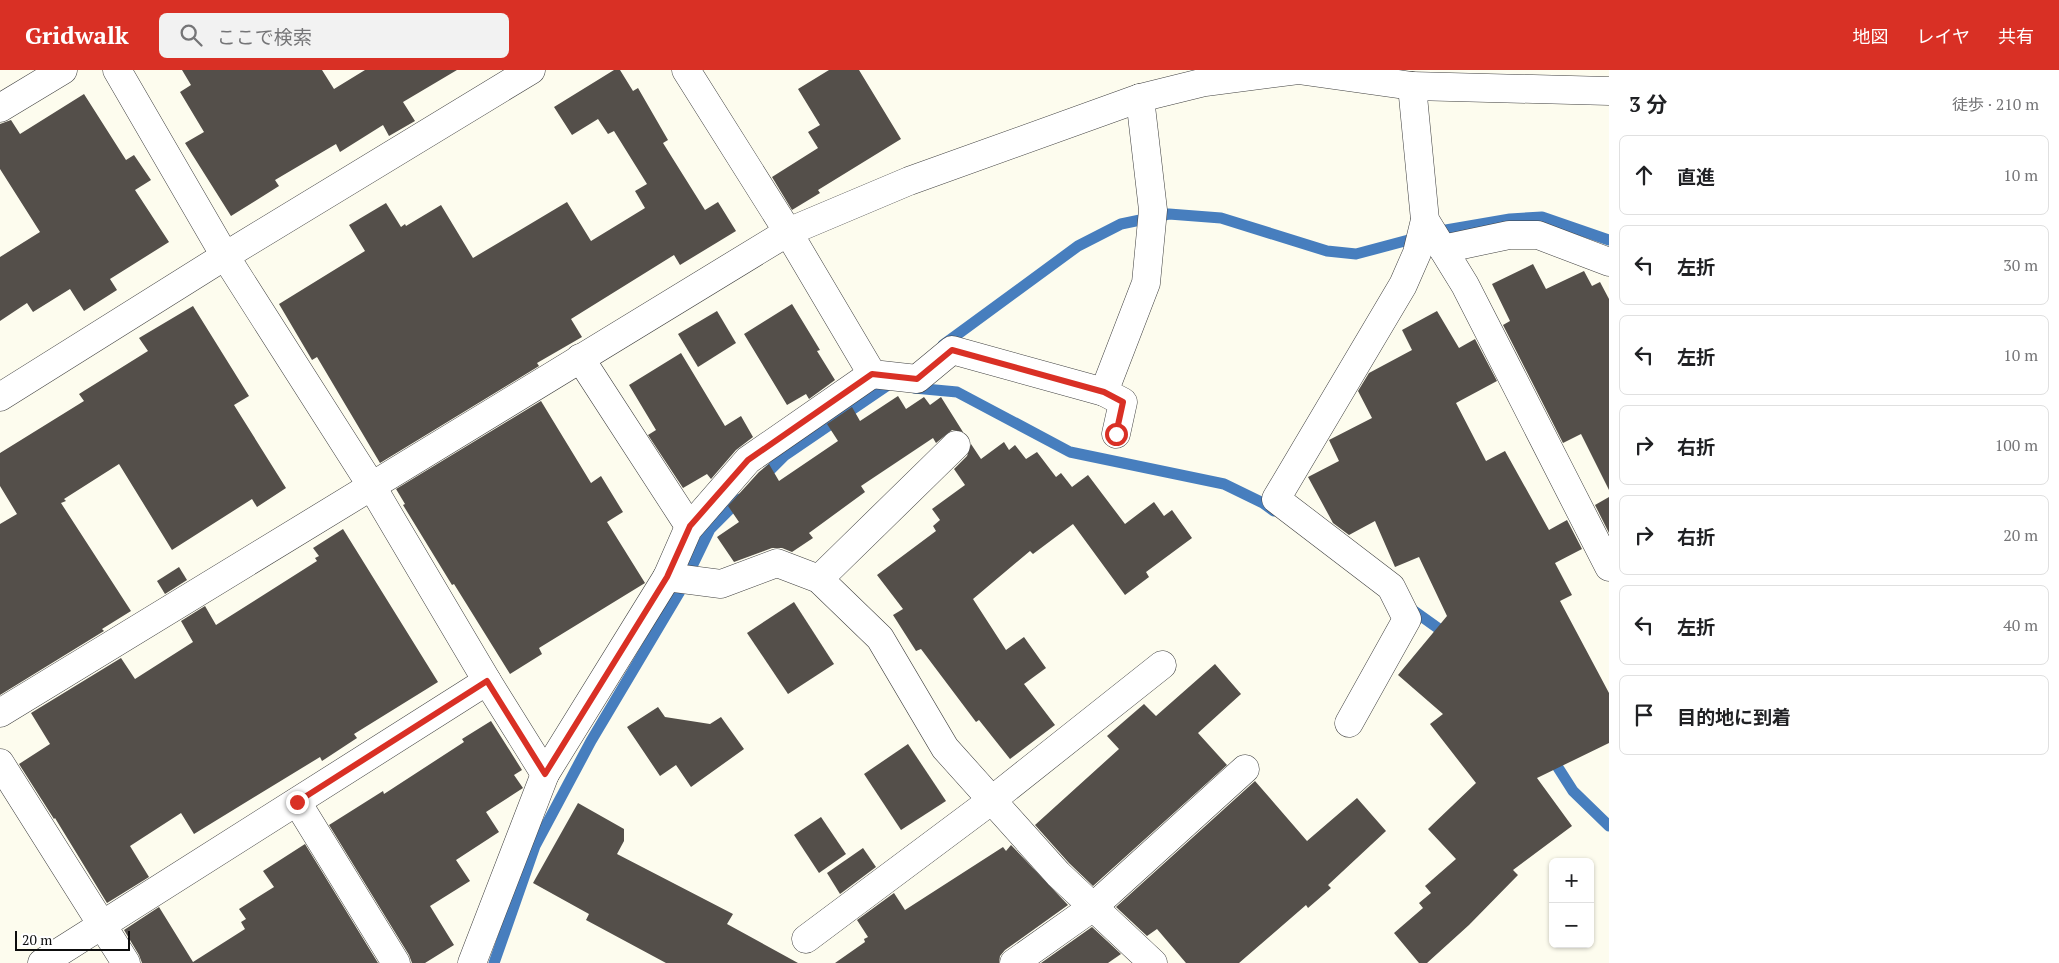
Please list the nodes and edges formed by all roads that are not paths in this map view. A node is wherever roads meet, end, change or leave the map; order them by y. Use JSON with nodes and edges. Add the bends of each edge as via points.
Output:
{"nodes":[{"id":1,"x":63,"y":70,"type":"edge"},
{"id":2,"x":117,"y":70,"type":"edge"},
{"id":3,"x":531,"y":70,"type":"edge"},
{"id":4,"x":686,"y":70,"type":"edge"},
{"id":5,"x":1412,"y":86,"type":"junction"},
{"id":6,"x":1609,"y":91,"type":"edge"},
{"id":7,"x":1140,"y":98,"type":"junction"},
{"id":8,"x":0,"y":108,"type":"edge"},
{"id":9,"x":1425,"y":220,"type":"junction"},
{"id":10,"x":788,"y":232,"type":"junction"},
{"id":11,"x":1443,"y":249,"type":"junction"},
{"id":12,"x":225,"y":256,"type":"junction"},
{"id":13,"x":1609,"y":262,"type":"edge"},
{"id":14,"x":580,"y":358,"type":"junction"},
{"id":15,"x":872,"y":374,"type":"junction"},
{"id":16,"x":1104,"y":392,"type":"junction"},
{"id":17,"x":0,"y":397,"type":"edge"},
{"id":18,"x":1116,"y":434,"type":"dead end"},
{"id":19,"x":956,"y":445,"type":"dead end"},
{"id":20,"x":371,"y":485,"type":"junction"},
{"id":21,"x":690,"y":526,"type":"junction"},
{"id":22,"x":1609,"y":567,"type":"edge"},
{"id":23,"x":667,"y":577,"type":"junction"},
{"id":24,"x":819,"y":579,"type":"junction"},
{"id":25,"x":1162,"y":665,"type":"dead end"},
{"id":26,"x":487,"y":681,"type":"junction"},
{"id":27,"x":0,"y":713,"type":"edge"},
{"id":28,"x":1349,"y":723,"type":"dead end"},
{"id":29,"x":0,"y":763,"type":"edge"},
{"id":30,"x":1245,"y":769,"type":"dead end"},
{"id":31,"x":545,"y":774,"type":"junction"},
{"id":32,"x":992,"y":800,"type":"junction"},
{"id":33,"x":297,"y":802,"type":"junction"},
{"id":34,"x":1093,"y":907,"type":"junction"},
{"id":35,"x":104,"y":926,"type":"junction"},
{"id":36,"x":806,"y":939,"type":"dead end"},
{"id":37,"x":42,"y":963,"type":"edge"},
{"id":38,"x":126,"y":963,"type":"edge"},
{"id":39,"x":396,"y":963,"type":"edge"},
{"id":40,"x":472,"y":963,"type":"edge"},
{"id":41,"x":1014,"y":963,"type":"edge"},
{"id":42,"x":1153,"y":963,"type":"edge"}],
"edges":[{"from":1,"to":8,"type":"street"},
{"from":2,"to":12,"type":"street"},
{"from":3,"to":12,"type":"street"},
{"from":4,"to":10,"type":"street"},
{"from":5,"to":6,"type":"street"},
{"from":5,"to":7,"type":"street","via":[[1298,70],[1205,82]]},
{"from":5,"to":9,"type":"street"},
{"from":7,"to":10,"type":"street","via":[[909,181]]},
{"from":7,"to":16,"type":"street","via":[[1153,210],[1146,283]]},
{"from":9,"to":11,"type":"street"},
{"from":9,"to":28,"type":"street","via":[[1417,253],[1404,285],[1276,499],[1391,586],[1407,619]]},
{"from":10,"to":14,"type":"street"},
{"from":10,"to":15,"type":"street"},
{"from":11,"to":13,"type":"street","via":[[1508,235],[1538,235]]},
{"from":11,"to":22,"type":"street","via":[[1465,285]]},
{"from":12,"to":17,"type":"street"},
{"from":12,"to":20,"type":"street"},
{"from":14,"to":20,"type":"street"},
{"from":14,"to":21,"type":"street"},
{"from":15,"to":16,"type":"street","via":[[917,379],[952,350]]},
{"from":15,"to":21,"type":"street","via":[[748,460]]},
{"from":16,"to":18,"type":"street","via":[[1123,402]]},
{"from":19,"to":24,"type":"street"},
{"from":20,"to":26,"type":"street"},
{"from":20,"to":27,"type":"street"},
{"from":21,"to":23,"type":"street"},
{"from":23,"to":24,"type":"street","via":[[722,584],[777,563]]},
{"from":23,"to":31,"type":"street"},
{"from":24,"to":32,"type":"street","via":[[880,638],[945,748]]},
{"from":25,"to":32,"type":"street"},
{"from":26,"to":31,"type":"street"},
{"from":26,"to":33,"type":"street"},
{"from":29,"to":35,"type":"street"},
{"from":30,"to":34,"type":"street"},
{"from":31,"to":40,"type":"street"},
{"from":32,"to":34,"type":"street","via":[[1058,874]]},
{"from":32,"to":36,"type":"street"},
{"from":33,"to":35,"type":"street"},
{"from":33,"to":39,"type":"street"},
{"from":34,"to":41,"type":"street"},
{"from":34,"to":42,"type":"street"},
{"from":35,"to":37,"type":"street"},
{"from":35,"to":38,"type":"street"}]}
